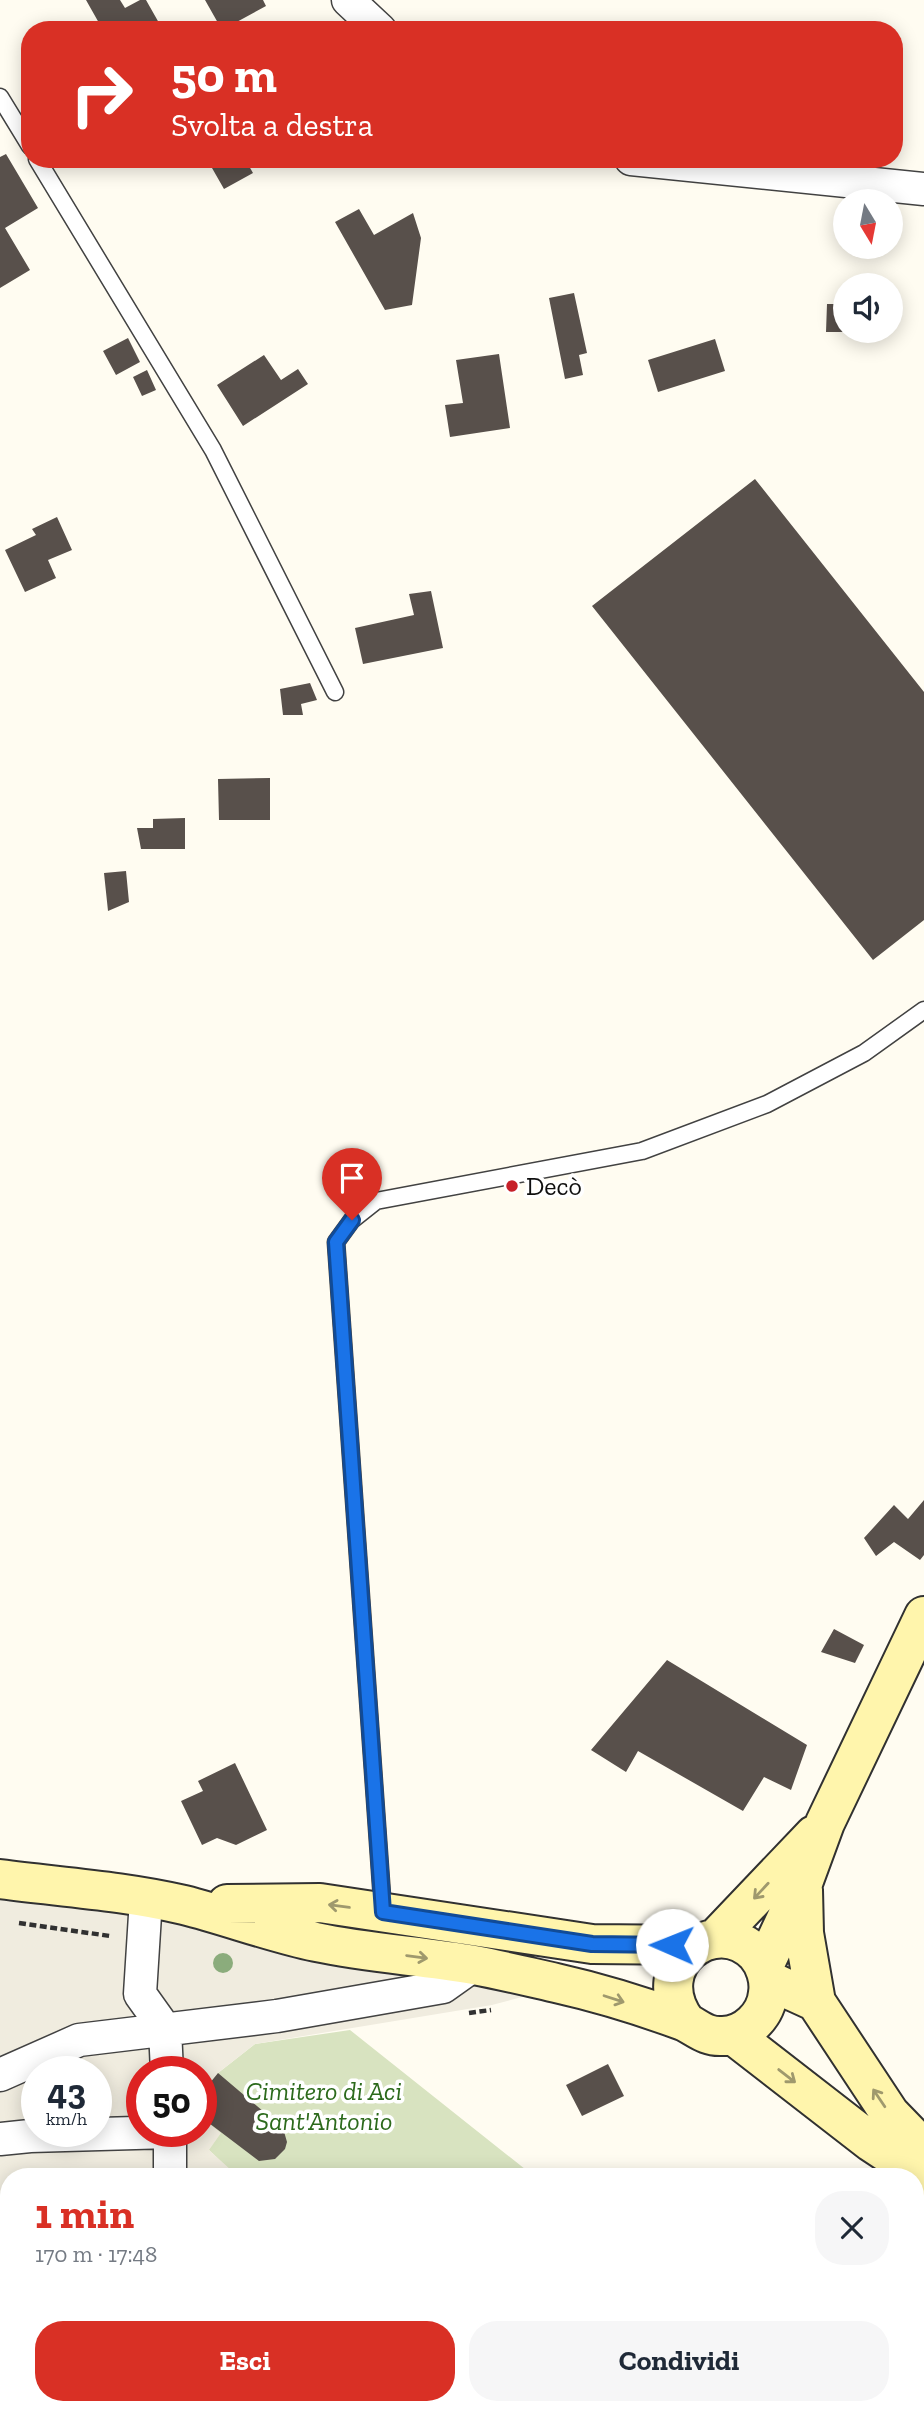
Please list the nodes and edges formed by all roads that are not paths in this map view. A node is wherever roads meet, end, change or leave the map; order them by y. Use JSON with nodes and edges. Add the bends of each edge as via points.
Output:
{"nodes":[{"id":1,"x":348,"y":0,"type":"edge"},
{"id":2,"x":370,"y":21,"type":"edge"},
{"id":3,"x":0,"y":97,"type":"edge"},
{"id":4,"x":21,"y":131,"type":"edge"},
{"id":5,"x":42,"y":168,"type":"edge"},
{"id":6,"x":719,"y":168,"type":"edge"},
{"id":7,"x":924,"y":189,"type":"edge"},
{"id":8,"x":335,"y":692,"type":"dead end"},
{"id":9,"x":924,"y":1010,"type":"edge"},
{"id":10,"x":924,"y":1616,"type":"edge"},
{"id":11,"x":825,"y":1823,"type":"junction"},
{"id":12,"x":0,"y":1879,"type":"edge"},
{"id":13,"x":803,"y":1883,"type":"junction"},
{"id":14,"x":165,"y":1902,"type":"junction"},
{"id":15,"x":383,"y":1912,"type":"junction"},
{"id":16,"x":707,"y":1942,"type":"junction"},
{"id":17,"x":474,"y":1965,"type":"junction"},
{"id":18,"x":766,"y":1973,"type":"junction"},
{"id":19,"x":816,"y":2003,"type":"junction"},
{"id":20,"x":686,"y":2022,"type":"junction"},
{"id":21,"x":165,"y":2029,"type":"junction"},
{"id":22,"x":733,"y":2035,"type":"junction"},
{"id":23,"x":166,"y":2056,"type":"edge"},
{"id":24,"x":0,"y":2075,"type":"edge"},
{"id":25,"x":126,"y":2133,"type":"edge"},
{"id":26,"x":0,"y":2139,"type":"edge"},
{"id":27,"x":170,"y":2147,"type":"edge"},
{"id":28,"x":924,"y":2149,"type":"edge"},
{"id":29,"x":170,"y":2168,"type":"edge"},
{"id":30,"x":910,"y":2168,"type":"edge"}],
"edges":[{"from":1,"to":2,"type":"street"},
{"from":3,"to":4,"type":"lane"},
{"from":5,"to":8,"type":"lane","via":[[213,450]]},
{"from":6,"to":7,"type":"street"},
{"from":9,"to":15,"type":"lane","via":[[864,1053],[767,1104],[642,1151],[376,1200],[352,1220],[336,1242]]},
{"from":10,"to":11,"type":"main road"},
{"from":11,"to":13,"type":"main road"},
{"from":11,"to":16,"type":"main road","one_way":true},
{"from":12,"to":14,"type":"main road"},
{"from":13,"to":18,"type":"main road"},
{"from":13,"to":19,"type":"main road","via":[[804,1933]]},
{"from":15,"to":14,"type":"main road","one_way":true,"via":[[320,1903]]},
{"from":14,"to":17,"type":"main road","one_way":true,"via":[[316,1942]]},
{"from":14,"to":21,"type":"street","via":[[140,1994]]},
{"from":15,"to":16,"type":"main road","via":[[592,1944]]},
{"from":16,"to":18,"type":"main road","via":[[730,1940],[744,1945]]},
{"from":16,"to":20,"type":"main road","via":[[686,1953],[672,1981],[677,2010]]},
{"from":17,"to":20,"type":"main road","one_way":true,"via":[[582,1989]]},
{"from":17,"to":21,"type":"street","via":[[443,1987],[277,2016]]},
{"from":18,"to":19,"type":"main road"},
{"from":18,"to":22,"type":"main road","via":[[768,1994],[761,2014]]},
{"from":28,"to":19,"type":"main road","one_way":true,"via":[[890,2114]]},
{"from":20,"to":22,"type":"main road","via":[[709,2035]]},
{"from":21,"to":23,"type":"street"},
{"from":21,"to":24,"type":"street","via":[[79,2040]]},
{"from":22,"to":30,"type":"main road","one_way":true},
{"from":25,"to":26,"type":"street"},
{"from":27,"to":29,"type":"street"}]}
